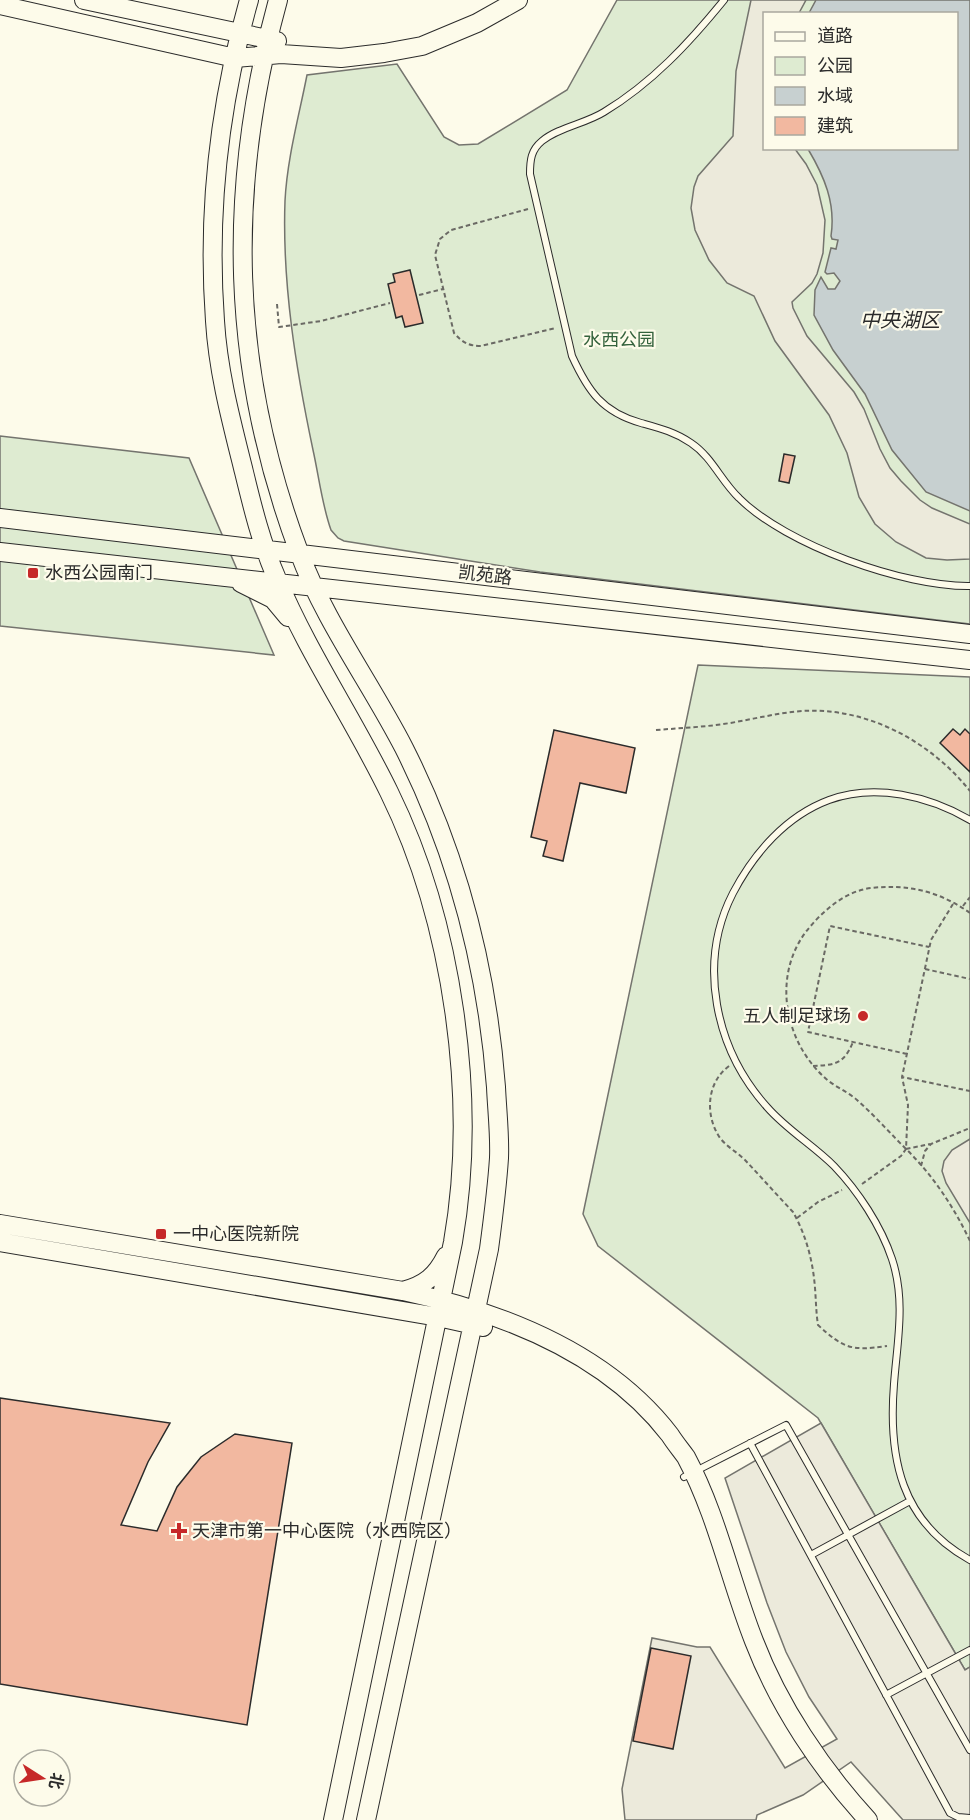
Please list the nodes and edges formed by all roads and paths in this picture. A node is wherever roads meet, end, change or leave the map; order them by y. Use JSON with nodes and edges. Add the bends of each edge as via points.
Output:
{"nodes":[{"id":1,"x":84,"y":0,"type":"edge"},
{"id":2,"x":249,"y":0,"type":"edge"},
{"id":3,"x":278,"y":0,"type":"edge"},
{"id":4,"x":503,"y":0,"type":"edge"},
{"id":5,"x":518,"y":0,"type":"edge"},
{"id":6,"x":724,"y":0,"type":"edge"},
{"id":7,"x":0,"y":5,"type":"edge"},
{"id":8,"x":240,"y":34,"type":"junction"},
{"id":9,"x":265,"y":48,"type":"junction"},
{"id":10,"x":235,"y":58,"type":"junction"},
{"id":11,"x":537,"y":207,"type":"junction"},
{"id":12,"x":443,"y":289,"type":"junction"},
{"id":13,"x":419,"y":295,"type":"dead end"},
{"id":14,"x":390,"y":303,"type":"dead end"},
{"id":15,"x":277,"y":304,"type":"dead end"},
{"id":16,"x":565,"y":325,"type":"junction"},
{"id":17,"x":0,"y":518,"type":"edge"},
{"id":18,"x":209,"y":543,"type":"junction"},
{"id":19,"x":265,"y":549,"type":"junction"},
{"id":20,"x":0,"y":552,"type":"edge"},
{"id":21,"x":299,"y":553,"type":"junction"},
{"id":22,"x":220,"y":576,"type":"junction"},
{"id":23,"x":281,"y":579,"type":"junction"},
{"id":24,"x":314,"y":585,"type":"junction"},
{"id":25,"x":970,"y":586,"type":"edge"},
{"id":26,"x":330,"y":620,"type":"junction"},
{"id":27,"x":970,"y":634,"type":"edge"},
{"id":28,"x":303,"y":635,"type":"junction"},
{"id":29,"x":970,"y":660,"type":"edge"},
{"id":30,"x":656,"y":730,"type":"dead end"},
{"id":31,"x":970,"y":791,"type":"edge"},
{"id":32,"x":970,"y":820,"type":"edge"},
{"id":33,"x":970,"y":897,"type":"edge"},
{"id":34,"x":954,"y":903,"type":"junction"},
{"id":35,"x":962,"y":908,"type":"junction"},
{"id":36,"x":970,"y":913,"type":"edge"},
{"id":37,"x":929,"y":947,"type":"junction"},
{"id":38,"x":925,"y":969,"type":"junction"},
{"id":39,"x":970,"y":979,"type":"edge"},
{"id":40,"x":853,"y":1042,"type":"junction"},
{"id":41,"x":907,"y":1054,"type":"junction"},
{"id":42,"x":735,"y":1062,"type":"junction"},
{"id":43,"x":813,"y":1066,"type":"junction"},
{"id":44,"x":902,"y":1077,"type":"junction"},
{"id":45,"x":970,"y":1091,"type":"edge"},
{"id":46,"x":970,"y":1128,"type":"edge"},
{"id":47,"x":931,"y":1144,"type":"junction"},
{"id":48,"x":906,"y":1149,"type":"junction"},
{"id":49,"x":921,"y":1166,"type":"junction"},
{"id":50,"x":851,"y":1187,"type":"junction"},
{"id":51,"x":796,"y":1218,"type":"junction"},
{"id":52,"x":0,"y":1224,"type":"edge"},
{"id":53,"x":970,"y":1241,"type":"edge"},
{"id":54,"x":0,"y":1242,"type":"edge"},
{"id":55,"x":453,"y":1242,"type":"junction"},
{"id":56,"x":489,"y":1249,"type":"junction"},
{"id":57,"x":403,"y":1291,"type":"junction"},
{"id":58,"x":443,"y":1306,"type":"junction"},
{"id":59,"x":473,"y":1317,"type":"junction"},
{"id":60,"x":899,"y":1344,"type":"junction"},
{"id":61,"x":750,"y":1443,"type":"junction"},
{"id":62,"x":689,"y":1475,"type":"junction"},
{"id":63,"x":910,"y":1501,"type":"junction"},
{"id":64,"x":848,"y":1535,"type":"junction"},
{"id":65,"x":811,"y":1555,"type":"junction"},
{"id":66,"x":970,"y":1560,"type":"edge"},
{"id":67,"x":970,"y":1650,"type":"edge"},
{"id":68,"x":927,"y":1673,"type":"junction"},
{"id":69,"x":886,"y":1695,"type":"junction"},
{"id":70,"x":970,"y":1750,"type":"edge"},
{"id":71,"x":970,"y":1818,"type":"edge"},
{"id":72,"x":333,"y":1820,"type":"edge"},
{"id":73,"x":366,"y":1820,"type":"edge"},
{"id":74,"x":852,"y":1820,"type":"edge"},
{"id":75,"x":868,"y":1820,"type":"edge"}],
"edges":[{"from":1,"to":8,"type":"main road"},
{"from":2,"to":8,"type":"main road"},
{"from":3,"to":9,"type":"main road"},
{"from":4,"to":9,"type":"main road","via":[[452,27],[415,40],[356,49]]},
{"from":5,"to":9,"type":"main road","via":[[477,23],[422,46],[323,58],[281,54]]},
{"from":6,"to":11,"type":"lane","via":[[691,40],[629,96],[603,113],[543,140],[530,158]]},
{"from":7,"to":10,"type":"main road"},
{"from":8,"to":9,"type":"main road"},
{"from":8,"to":10,"type":"main road"},
{"from":9,"to":10,"type":"main road"},
{"from":9,"to":21,"type":"main road","via":[[245,171],[244,303],[248,356],[259,415]]},
{"from":10,"to":19,"type":"main road","via":[[213,195],[215,324],[227,400]]},
{"from":11,"to":12,"type":"path","via":[[444,234],[435,255]]},
{"from":11,"to":16,"type":"lane"},
{"from":12,"to":13,"type":"path"},
{"from":12,"to":16,"type":"path","via":[[454,333],[471,346]]},
{"from":14,"to":15,"type":"path","via":[[321,321],[279,327]]},
{"from":16,"to":25,"type":"lane","via":[[584,384],[599,400],[614,413],[660,427],[694,444],[738,498],[764,518],[810,544],[856,563],[936,584]]},
{"from":17,"to":18,"type":"main road","name":"凯苑路"},
{"from":18,"to":19,"type":"main road","name":"凯苑路"},
{"from":18,"to":23,"type":"main road","via":[[244,556]]},
{"from":19,"to":21,"type":"main road","name":"凯苑路"},
{"from":19,"to":23,"type":"main road"},
{"from":20,"to":22,"type":"main road","name":"凯苑路"},
{"from":21,"to":24,"type":"main road"},
{"from":21,"to":27,"type":"main road","name":"凯苑路"},
{"from":22,"to":23,"type":"main road","name":"凯苑路"},
{"from":22,"to":28,"type":"main road","via":[[273,599]]},
{"from":23,"to":24,"type":"main road","name":"凯苑路"},
{"from":23,"to":26,"type":"main road","via":[[307,594]]},
{"from":23,"to":28,"type":"main road"},
{"from":24,"to":26,"type":"main road"},
{"from":24,"to":29,"type":"main road","name":"凯苑路"},
{"from":26,"to":56,"type":"main road","via":[[374,692],[418,779],[449,854],[467,912],[483,977],[497,1099],[499,1155]]},
{"from":28,"to":55,"type":"main road","via":[[391,795],[432,905],[452,994],[462,1099],[460,1190]]},
{"from":30,"to":31,"type":"path","via":[[728,724],[804,711],[849,715],[917,742],[955,773]]},
{"from":32,"to":42,"type":"lane","via":[[900,795],[851,794],[809,809],[770,839],[728,903],[715,950],[716,1000]]},
{"from":33,"to":35,"type":"path"},
{"from":34,"to":35,"type":"path"},
{"from":34,"to":37,"type":"path"},
{"from":34,"to":43,"type":"path","via":[[908,887],[867,889],[843,898],[816,919],[789,965],[785,992],[791,1027]]},
{"from":35,"to":36,"type":"path"},
{"from":37,"to":38,"type":"path"},
{"from":37,"to":40,"type":"path","via":[[830,926],[808,1032]]},
{"from":38,"to":39,"type":"path"},
{"from":38,"to":41,"type":"path"},
{"from":40,"to":41,"type":"path"},
{"from":40,"to":43,"type":"path","via":[[844,1059],[836,1064]]},
{"from":41,"to":44,"type":"path"},
{"from":42,"to":50,"type":"lane","via":[[765,1106],[833,1165]]},
{"from":42,"to":51,"type":"path","via":[[722,1071],[714,1084],[709,1101],[714,1127]]},
{"from":43,"to":48,"type":"path","via":[[854,1098]]},
{"from":44,"to":45,"type":"path"},
{"from":44,"to":48,"type":"path","via":[[908,1105]]},
{"from":46,"to":47,"type":"path"},
{"from":47,"to":48,"type":"path"},
{"from":47,"to":49,"type":"path"},
{"from":48,"to":49,"type":"path"},
{"from":48,"to":50,"type":"path","via":[[879,1173]]},
{"from":49,"to":53,"type":"path","via":[[946,1198]]},
{"from":50,"to":51,"type":"path","via":[[818,1202]]},
{"from":50,"to":60,"type":"lane","via":[[880,1232],[892,1260],[899,1290]]},
{"from":51,"to":60,"type":"path","via":[[812,1263],[818,1325],[845,1347]]},
{"from":52,"to":57,"type":"main road"},
{"from":54,"to":58,"type":"main road","via":[[405,1311]]},
{"from":55,"to":57,"type":"main road","via":[[429,1281]]},
{"from":55,"to":58,"type":"main road"},
{"from":56,"to":58,"type":"main road","via":[[472,1280]]},
{"from":56,"to":59,"type":"main road"},
{"from":57,"to":58,"type":"main road"},
{"from":58,"to":59,"type":"main road"},
{"from":58,"to":72,"type":"main road"},
{"from":59,"to":62,"type":"main road","via":[[549,1341],[610,1377],[658,1420],[685,1455]]},
{"from":59,"to":73,"type":"main road"},
{"from":60,"to":63,"type":"lane","via":[[892,1411],[894,1445]]},
{"from":61,"to":62,"type":"lane"},
{"from":61,"to":64,"type":"lane","via":[[786,1425]]},
{"from":61,"to":65,"type":"lane"},
{"from":62,"to":74,"type":"main road","via":[[746,1648],[780,1717]]},
{"from":62,"to":75,"type":"main road","via":[[700,1486],[754,1642],[772,1681],[821,1761]]},
{"from":63,"to":64,"type":"lane"},
{"from":63,"to":66,"type":"lane","via":[[943,1543]]},
{"from":64,"to":65,"type":"lane"},
{"from":64,"to":68,"type":"lane"},
{"from":65,"to":69,"type":"lane"},
{"from":67,"to":68,"type":"lane"},
{"from":68,"to":69,"type":"lane"},
{"from":68,"to":70,"type":"lane"},
{"from":69,"to":71,"type":"lane","via":[[950,1813]]}]}
